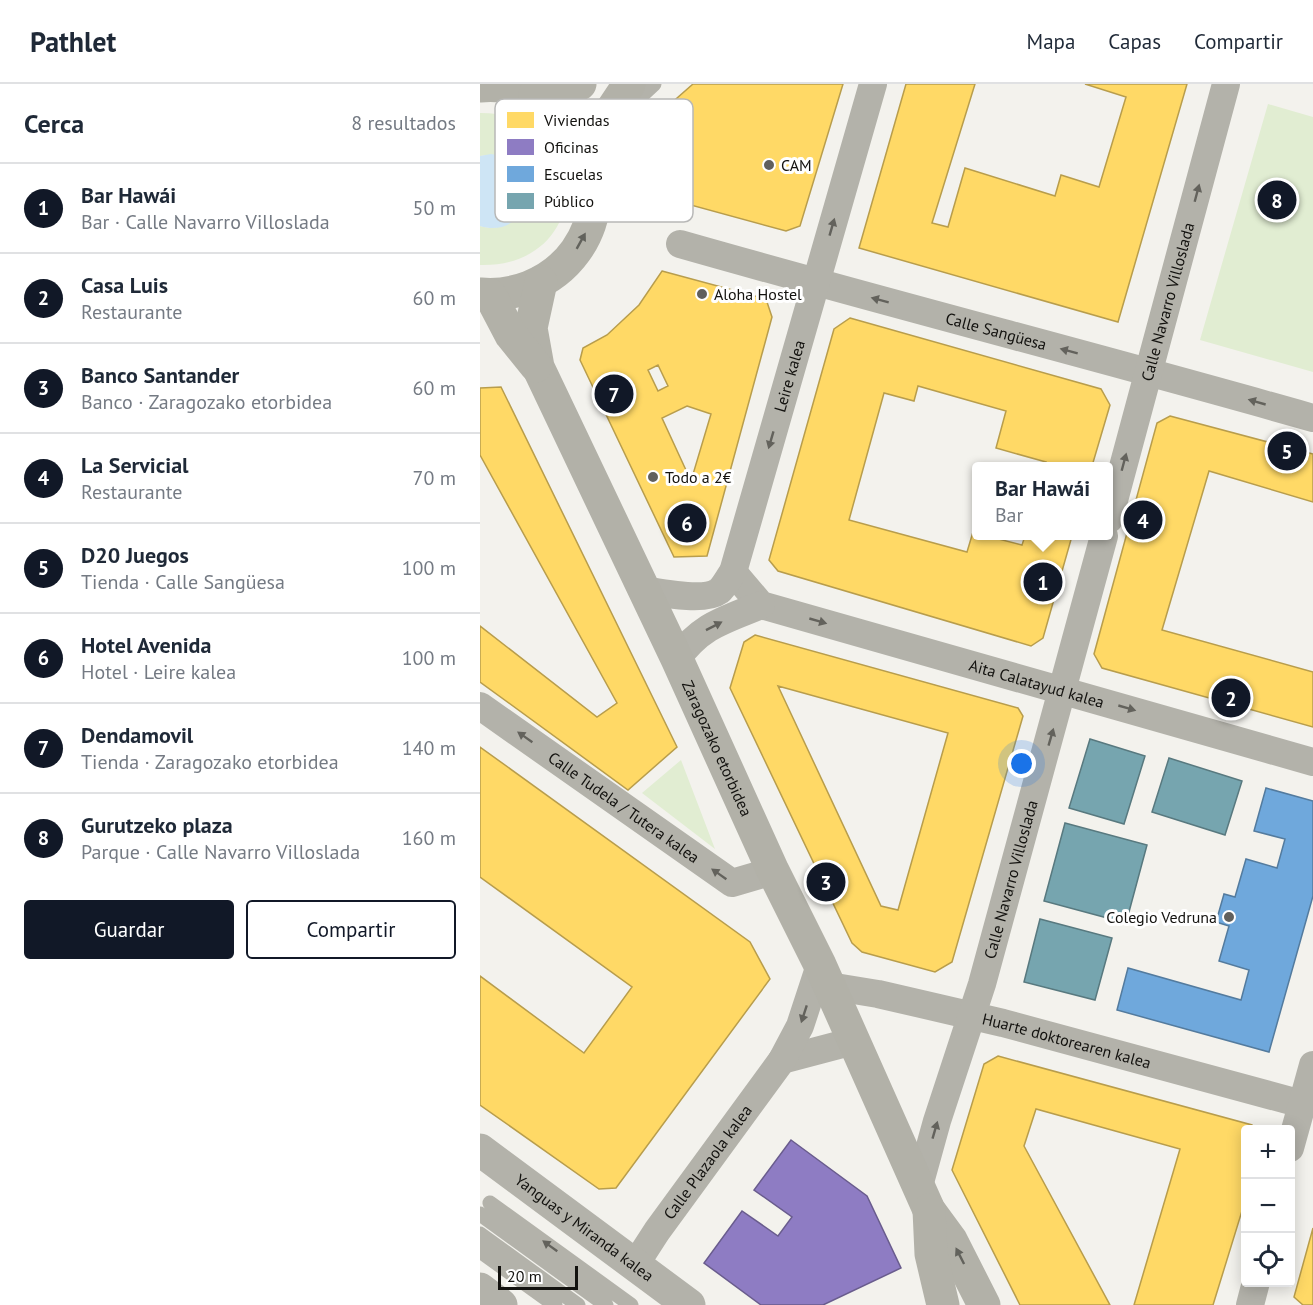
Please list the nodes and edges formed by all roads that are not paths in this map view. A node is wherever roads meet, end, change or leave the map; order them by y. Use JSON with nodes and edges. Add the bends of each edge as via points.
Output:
{"nodes":[{"id":1,"x":580,"y":84,"type":"edge"},
{"id":2,"x":628,"y":84,"type":"edge"},
{"id":3,"x":654,"y":84,"type":"edge"},
{"id":4,"x":873,"y":84,"type":"edge"},
{"id":5,"x":1226,"y":84,"type":"edge"},
{"id":6,"x":480,"y":86,"type":"edge"},
{"id":7,"x":531,"y":88,"type":"edge"},
{"id":8,"x":545,"y":99,"type":"edge"},
{"id":9,"x":618,"y":99,"type":"edge"},
{"id":10,"x":638,"y":99,"type":"edge"},
{"id":11,"x":590,"y":222,"type":"edge"},
{"id":12,"x":680,"y":244,"type":"dead end"},
{"id":13,"x":541,"y":282,"type":"junction"},
{"id":14,"x":815,"y":283,"type":"junction"},
{"id":15,"x":485,"y":295,"type":"edge"},
{"id":16,"x":537,"y":367,"type":"junction"},
{"id":17,"x":1149,"y":373,"type":"junction"},
{"id":18,"x":1313,"y":418,"type":"edge"},
{"id":19,"x":1113,"y":504,"type":"edge"},
{"id":20,"x":1103,"y":540,"type":"edge"},
{"id":21,"x":733,"y":572,"type":"junction"},
{"id":22,"x":644,"y":590,"type":"junction"},
{"id":23,"x":761,"y":605,"type":"junction"},
{"id":24,"x":677,"y":659,"type":"junction"},
{"id":25,"x":1063,"y":690,"type":"junction"},
{"id":26,"x":480,"y":705,"type":"edge"},
{"id":27,"x":1313,"y":762,"type":"edge"},
{"id":28,"x":773,"y":871,"type":"junction"},
{"id":29,"x":825,"y":976,"type":"junction"},
{"id":30,"x":972,"y":1015,"type":"junction"},
{"id":31,"x":854,"y":1041,"type":"junction"},
{"id":32,"x":782,"y":1060,"type":"junction"},
{"id":33,"x":1313,"y":1065,"type":"edge"},
{"id":34,"x":1302,"y":1104,"type":"junction"},
{"id":35,"x":1295,"y":1130,"type":"edge"},
{"id":36,"x":480,"y":1150,"type":"edge"},
{"id":37,"x":924,"y":1198,"type":"junction"},
{"id":38,"x":485,"y":1208,"type":"edge"},
{"id":39,"x":480,"y":1234,"type":"edge"},
{"id":40,"x":480,"y":1251,"type":"edge"},
{"id":41,"x":635,"y":1265,"type":"junction"},
{"id":42,"x":1255,"y":1287,"type":"edge"},
{"id":43,"x":480,"y":1289,"type":"edge"},
{"id":44,"x":501,"y":1305,"type":"edge"},
{"id":45,"x":555,"y":1305,"type":"edge"},
{"id":46,"x":578,"y":1305,"type":"edge"},
{"id":47,"x":606,"y":1305,"type":"edge"},
{"id":48,"x":631,"y":1305,"type":"edge"},
{"id":49,"x":689,"y":1305,"type":"edge"},
{"id":50,"x":943,"y":1305,"type":"edge"},
{"id":51,"x":984,"y":1305,"type":"edge"},
{"id":52,"x":1250,"y":1305,"type":"edge"}],
"edges":[{"from":1,"to":7,"type":"main road"},
{"from":2,"to":9,"type":"main road"},
{"from":3,"to":10,"type":"lane"},
{"from":14,"to":4,"type":"street","name":"Leire kalea","one_way":true},
{"from":17,"to":5,"type":"street","name":"Calle Navarro Villoslada","one_way":true},
{"from":6,"to":7,"type":"main road"},
{"from":7,"to":8,"type":"main road"},
{"from":13,"to":11,"type":"main road","one_way":true,"via":[[568,261]]},
{"from":12,"to":14,"type":"street","name":"Calle Sangüesa"},
{"from":13,"to":15,"type":"main road","via":[[516,292]]},
{"from":13,"to":16,"type":"main road","name":"Zaragozako etorbidea","via":[[531,328]]},
{"from":17,"to":14,"type":"street","name":"Calle Sangüesa","one_way":true},
{"from":14,"to":21,"type":"street","name":"Leire kalea","one_way":true},
{"from":15,"to":16,"type":"main road"},
{"from":16,"to":22,"type":"main road","name":"Zaragozako etorbidea"},
{"from":18,"to":17,"type":"street","name":"Calle Sangüesa","one_way":true},
{"from":19,"to":17,"type":"street","name":"Calle Navarro Villoslada","one_way":true},
{"from":20,"to":25,"type":"street","name":"Calle Navarro Villoslada"},
{"from":21,"to":22,"type":"street","name":"Leire kalea","via":[[719,591],[699,596]]},
{"from":21,"to":23,"type":"street"},
{"from":22,"to":24,"type":"main road","name":"Zaragozako etorbidea"},
{"from":24,"to":23,"type":"street","one_way":true,"via":[[690,642],[711,626]]},
{"from":23,"to":25,"type":"street","name":"Aita Calatayud kalea","one_way":true},
{"from":24,"to":28,"type":"main road","name":"Zaragozako etorbidea"},
{"from":25,"to":27,"type":"street","name":"Aita Calatayud kalea","one_way":true},
{"from":30,"to":25,"type":"street","name":"Calle Navarro Villoslada","one_way":true},
{"from":28,"to":26,"type":"street","name":"Calle Tudela / Tutera kalea","one_way":true,"via":[[732,883]]},
{"from":28,"to":29,"type":"main road","name":"Zaragozako etorbidea"},
{"from":29,"to":30,"type":"street","name":"Huarte doktorearen kalea","via":[[878,994]]},
{"from":29,"to":31,"type":"main road","name":"Zaragozako etorbidea"},
{"from":29,"to":32,"type":"street","name":"Calle Plazaola kalea","one_way":true},
{"from":30,"to":34,"type":"street","name":"Huarte doktorearen kalea"},
{"from":37,"to":30,"type":"street","name":"Calle Navarro Villoslada","one_way":true,"via":[[937,1122]]},
{"from":31,"to":32,"type":"street"},
{"from":31,"to":37,"type":"main road","name":"Zaragozako etorbidea"},
{"from":32,"to":41,"type":"street","name":"Calle Plazaola kalea"},
{"from":33,"to":34,"type":"street"},
{"from":34,"to":35,"type":"street"},
{"from":36,"to":41,"type":"street","name":"Yanguas y Miranda kalea"},
{"from":37,"to":50,"type":"main road","name":"Zaragozako etorbidea"},
{"from":51,"to":37,"type":"main road","name":"Zaragozako etorbidea","one_way":true,"via":[[951,1240]]},
{"from":38,"to":47,"type":"lane"},
{"from":48,"to":38,"type":"lane","one_way":true},
{"from":39,"to":46,"type":"lane"},
{"from":40,"to":45,"type":"lane"},
{"from":41,"to":49,"type":"street","name":"Yanguas y Miranda kalea"},
{"from":42,"to":52,"type":"street"},
{"from":43,"to":44,"type":"street"}]}
